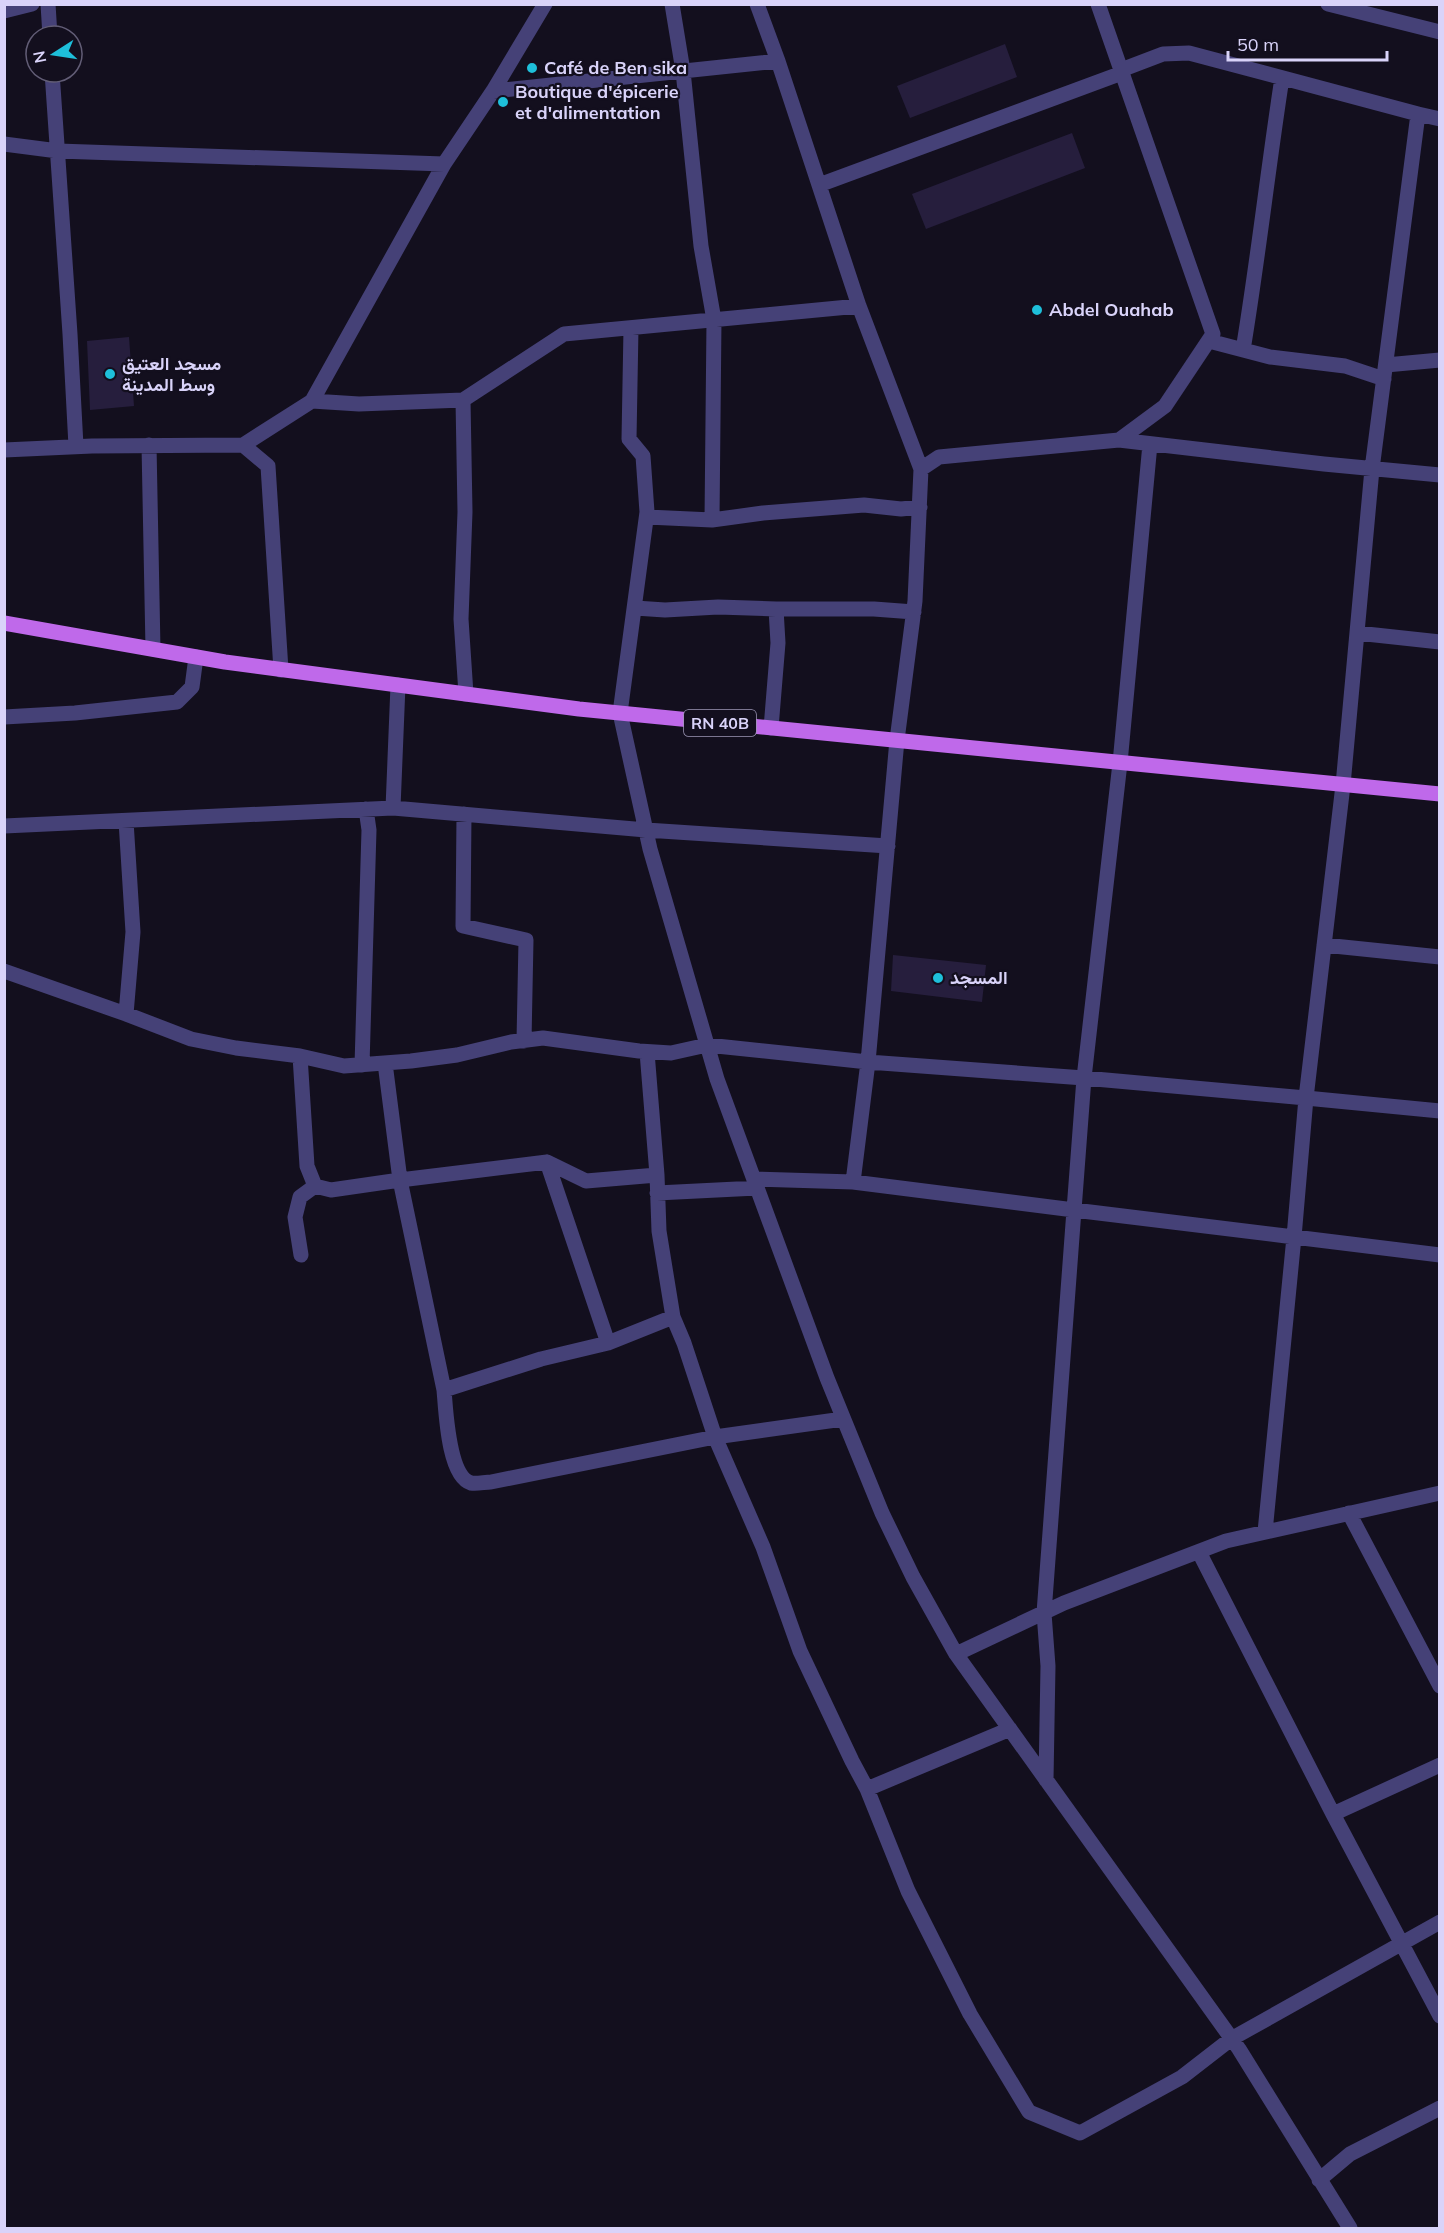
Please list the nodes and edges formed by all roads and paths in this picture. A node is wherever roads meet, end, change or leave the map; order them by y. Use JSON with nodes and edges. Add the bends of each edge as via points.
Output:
{"nodes":[{"id":1,"x":32,"y":4,"type":"edge"},
{"id":2,"x":48,"y":4,"type":"edge"},
{"id":3,"x":545,"y":4,"type":"edge"},
{"id":4,"x":672,"y":4,"type":"edge"},
{"id":5,"x":757,"y":4,"type":"edge"},
{"id":6,"x":1098,"y":4,"type":"edge"},
{"id":7,"x":1328,"y":4,"type":"edge"},
{"id":8,"x":4,"y":11,"type":"edge"},
{"id":9,"x":49,"y":24,"type":"edge"},
{"id":10,"x":1440,"y":32,"type":"edge"},
{"id":11,"x":778,"y":62,"type":"junction"},
{"id":12,"x":683,"y":71,"type":"junction"},
{"id":13,"x":1121,"y":72,"type":"junction"},
{"id":14,"x":1282,"y":78,"type":"junction"},
{"id":15,"x":53,"y":84,"type":"edge"},
{"id":16,"x":493,"y":91,"type":"junction"},
{"id":17,"x":1418,"y":114,"type":"junction"},
{"id":18,"x":1440,"y":119,"type":"edge"},
{"id":19,"x":4,"y":144,"type":"edge"},
{"id":20,"x":58,"y":151,"type":"junction"},
{"id":21,"x":444,"y":164,"type":"junction"},
{"id":22,"x":819,"y":185,"type":"junction"},
{"id":23,"x":859,"y":306,"type":"junction"},
{"id":24,"x":714,"y":320,"type":"junction"},
{"id":25,"x":631,"y":328,"type":"junction"},
{"id":26,"x":1209,"y":341,"type":"junction"},
{"id":27,"x":1243,"y":350,"type":"junction"},
{"id":28,"x":1440,"y":360,"type":"edge"},
{"id":29,"x":1385,"y":372,"type":"junction"},
{"id":30,"x":463,"y":400,"type":"junction"},
{"id":31,"x":312,"y":401,"type":"junction"},
{"id":32,"x":1119,"y":440,"type":"junction"},
{"id":33,"x":1150,"y":444,"type":"junction"},
{"id":34,"x":149,"y":445,"type":"junction"},
{"id":35,"x":243,"y":445,"type":"junction"},
{"id":36,"x":76,"y":446,"type":"junction"},
{"id":37,"x":4,"y":450,"type":"edge"},
{"id":38,"x":921,"y":469,"type":"junction"},
{"id":39,"x":1372,"y":469,"type":"junction"},
{"id":40,"x":1440,"y":475,"type":"edge"},
{"id":41,"x":920,"y":507,"type":"junction"},
{"id":42,"x":646,"y":517,"type":"junction"},
{"id":43,"x":712,"y":520,"type":"junction"},
{"id":44,"x":635,"y":608,"type":"junction"},
{"id":45,"x":776,"y":609,"type":"junction"},
{"id":46,"x":914,"y":612,"type":"junction"},
{"id":47,"x":4,"y":622,"type":"edge"},
{"id":48,"x":1357,"y":633,"type":"junction"},
{"id":49,"x":1440,"y":642,"type":"edge"},
{"id":50,"x":153,"y":649,"type":"junction"},
{"id":51,"x":196,"y":657,"type":"junction"},
{"id":52,"x":281,"y":670,"type":"junction"},
{"id":53,"x":398,"y":685,"type":"junction"},
{"id":54,"x":466,"y":694,"type":"junction"},
{"id":55,"x":620,"y":713,"type":"junction"},
{"id":56,"x":4,"y":717,"type":"edge"},
{"id":57,"x":771,"y":728,"type":"junction"},
{"id":58,"x":897,"y":740,"type":"junction"},
{"id":59,"x":1120,"y":763,"type":"junction"},
{"id":60,"x":1342,"y":785,"type":"junction"},
{"id":61,"x":1440,"y":794,"type":"edge"},
{"id":62,"x":393,"y":808,"type":"junction"},
{"id":63,"x":366,"y":809,"type":"junction"},
{"id":64,"x":464,"y":814,"type":"junction"},
{"id":65,"x":126,"y":821,"type":"junction"},
{"id":66,"x":4,"y":826,"type":"edge"},
{"id":67,"x":646,"y":830,"type":"junction"},
{"id":68,"x":888,"y":846,"type":"junction"},
{"id":69,"x":1324,"y":945,"type":"junction"},
{"id":70,"x":1440,"y":957,"type":"edge"},
{"id":71,"x":4,"y":971,"type":"edge"},
{"id":72,"x":126,"y":1014,"type":"junction"},
{"id":73,"x":524,"y":1041,"type":"junction"},
{"id":74,"x":707,"y":1045,"type":"junction"},
{"id":75,"x":647,"y":1052,"type":"junction"},
{"id":76,"x":300,"y":1056,"type":"junction"},
{"id":77,"x":868,"y":1062,"type":"junction"},
{"id":78,"x":385,"y":1063,"type":"junction"},
{"id":79,"x":362,"y":1065,"type":"junction"},
{"id":80,"x":1084,"y":1078,"type":"junction"},
{"id":81,"x":1306,"y":1098,"type":"junction"},
{"id":82,"x":1440,"y":1111,"type":"edge"},
{"id":83,"x":547,"y":1162,"type":"junction"},
{"id":84,"x":657,"y":1175,"type":"junction"},
{"id":85,"x":400,"y":1180,"type":"junction"},
{"id":86,"x":853,"y":1182,"type":"junction"},
{"id":87,"x":755,"y":1184,"type":"junction"},
{"id":88,"x":315,"y":1186,"type":"junction"},
{"id":89,"x":657,"y":1193,"type":"junction"},
{"id":90,"x":1074,"y":1210,"type":"junction"},
{"id":91,"x":1294,"y":1237,"type":"junction"},
{"id":92,"x":301,"y":1255,"type":"dead end"},
{"id":93,"x":1440,"y":1255,"type":"edge"},
{"id":94,"x":673,"y":1317,"type":"junction"},
{"id":95,"x":608,"y":1343,"type":"junction"},
{"id":96,"x":444,"y":1390,"type":"junction"},
{"id":97,"x":843,"y":1419,"type":"junction"},
{"id":98,"x":715,"y":1437,"type":"junction"},
{"id":99,"x":1440,"y":1493,"type":"edge"},
{"id":100,"x":1349,"y":1513,"type":"junction"},
{"id":101,"x":1265,"y":1532,"type":"junction"},
{"id":102,"x":1198,"y":1552,"type":"junction"},
{"id":103,"x":1044,"y":1613,"type":"junction"},
{"id":104,"x":956,"y":1654,"type":"junction"},
{"id":105,"x":1440,"y":1686,"type":"edge"},
{"id":106,"x":1010,"y":1730,"type":"junction"},
{"id":107,"x":1440,"y":1765,"type":"edge"},
{"id":108,"x":1046,"y":1780,"type":"junction"},
{"id":109,"x":867,"y":1789,"type":"junction"},
{"id":110,"x":1332,"y":1814,"type":"junction"},
{"id":111,"x":1440,"y":1922,"type":"edge"},
{"id":112,"x":1402,"y":1943,"type":"junction"},
{"id":113,"x":1440,"y":2016,"type":"edge"},
{"id":114,"x":1231,"y":2038,"type":"junction"},
{"id":115,"x":1440,"y":2108,"type":"edge"},
{"id":116,"x":1319,"y":2180,"type":"junction"},
{"id":117,"x":1350,"y":2229,"type":"edge"}],
"edges":[{"from":1,"to":8,"type":"street"},
{"from":2,"to":9,"type":"street"},
{"from":3,"to":16,"type":"street"},
{"from":4,"to":12,"type":"street"},
{"from":5,"to":11,"type":"street"},
{"from":6,"to":13,"type":"street"},
{"from":7,"to":10,"type":"street"},
{"from":11,"to":12,"type":"street"},
{"from":11,"to":22,"type":"street"},
{"from":12,"to":16,"type":"street"},
{"from":12,"to":24,"type":"street","via":[[701,246]]},
{"from":13,"to":14,"type":"street","via":[[1163,54],[1189,53]]},
{"from":13,"to":22,"type":"street"},
{"from":13,"to":26,"type":"street","via":[[1214,333]]},
{"from":14,"to":17,"type":"street"},
{"from":14,"to":27,"type":"street"},
{"from":15,"to":20,"type":"street"},
{"from":16,"to":21,"type":"street"},
{"from":17,"to":18,"type":"street"},
{"from":17,"to":29,"type":"street"},
{"from":19,"to":20,"type":"street"},
{"from":20,"to":21,"type":"street"},
{"from":20,"to":36,"type":"street"},
{"from":21,"to":31,"type":"street"},
{"from":22,"to":23,"type":"street"},
{"from":23,"to":24,"type":"street"},
{"from":23,"to":38,"type":"street"},
{"from":24,"to":25,"type":"street"},
{"from":24,"to":43,"type":"street"},
{"from":25,"to":30,"type":"street","via":[[564,334]]},
{"from":25,"to":42,"type":"street","via":[[629,439],[643,456]]},
{"from":26,"to":27,"type":"street"},
{"from":26,"to":32,"type":"street","via":[[1166,406]]},
{"from":27,"to":29,"type":"street"},
{"from":28,"to":29,"type":"street"},
{"from":29,"to":39,"type":"street"},
{"from":30,"to":31,"type":"street","via":[[359,404]]},
{"from":30,"to":54,"type":"street","via":[[465,512],[461,619]]},
{"from":31,"to":35,"type":"street"},
{"from":32,"to":33,"type":"street"},
{"from":32,"to":38,"type":"street","via":[[939,457]]},
{"from":33,"to":39,"type":"street"},
{"from":33,"to":59,"type":"street"},
{"from":34,"to":35,"type":"street"},
{"from":34,"to":36,"type":"street"},
{"from":34,"to":50,"type":"street"},
{"from":35,"to":52,"type":"street","via":[[268,466]]},
{"from":36,"to":37,"type":"street"},
{"from":38,"to":41,"type":"street"},
{"from":39,"to":40,"type":"street"},
{"from":39,"to":48,"type":"street"},
{"from":41,"to":43,"type":"street","via":[[864,505]]},
{"from":41,"to":46,"type":"street"},
{"from":42,"to":43,"type":"street"},
{"from":42,"to":44,"type":"street"},
{"from":44,"to":45,"type":"street"},
{"from":44,"to":55,"type":"street"},
{"from":45,"to":46,"type":"street"},
{"from":45,"to":57,"type":"street","via":[[778,643]]},
{"from":46,"to":58,"type":"street"},
{"from":47,"to":50,"type":"main road","number":"RN 40B"},
{"from":48,"to":49,"type":"street"},
{"from":48,"to":60,"type":"street"},
{"from":50,"to":51,"type":"main road","number":"RN 40B"},
{"from":51,"to":52,"type":"main road","number":"RN 40B"},
{"from":51,"to":56,"type":"street","via":[[192,687],[177,702]]},
{"from":52,"to":53,"type":"main road","number":"RN 40B"},
{"from":53,"to":54,"type":"main road","number":"RN 40B"},
{"from":53,"to":62,"type":"street"},
{"from":54,"to":55,"type":"main road","number":"RN 40B"},
{"from":55,"to":57,"type":"main road","number":"RN 40B"},
{"from":55,"to":67,"type":"street"},
{"from":57,"to":58,"type":"main road","number":"RN 40B"},
{"from":58,"to":59,"type":"main road","number":"RN 40B"},
{"from":58,"to":68,"type":"street"},
{"from":59,"to":60,"type":"main road","number":"RN 40B"},
{"from":59,"to":80,"type":"street"},
{"from":60,"to":61,"type":"main road","number":"RN 40B"},
{"from":60,"to":69,"type":"street"},
{"from":62,"to":63,"type":"street"},
{"from":62,"to":64,"type":"street"},
{"from":63,"to":65,"type":"street"},
{"from":63,"to":79,"type":"street","via":[[369,830]]},
{"from":64,"to":67,"type":"street"},
{"from":64,"to":73,"type":"street","via":[[463,926],[526,940]]},
{"from":65,"to":66,"type":"street"},
{"from":65,"to":72,"type":"street","via":[[133,932]]},
{"from":67,"to":68,"type":"street"},
{"from":67,"to":74,"type":"street"},
{"from":68,"to":77,"type":"street"},
{"from":69,"to":70,"type":"street"},
{"from":69,"to":81,"type":"street"},
{"from":71,"to":72,"type":"street"},
{"from":72,"to":76,"type":"street","via":[[191,1039]]},
{"from":73,"to":75,"type":"street","via":[[543,1038]]},
{"from":73,"to":78,"type":"street","via":[[457,1055]]},
{"from":74,"to":75,"type":"street","via":[[671,1053]]},
{"from":74,"to":77,"type":"street"},
{"from":74,"to":87,"type":"street"},
{"from":75,"to":84,"type":"street"},
{"from":76,"to":79,"type":"street","via":[[344,1066]]},
{"from":76,"to":88,"type":"street","via":[[307,1166]]},
{"from":77,"to":80,"type":"street"},
{"from":77,"to":86,"type":"street"},
{"from":78,"to":79,"type":"street"},
{"from":78,"to":85,"type":"street"},
{"from":80,"to":81,"type":"street"},
{"from":80,"to":90,"type":"street"},
{"from":81,"to":82,"type":"street"},
{"from":81,"to":91,"type":"street"},
{"from":83,"to":84,"type":"street","via":[[586,1181]]},
{"from":83,"to":85,"type":"street"},
{"from":83,"to":95,"type":"street"},
{"from":84,"to":89,"type":"street"},
{"from":85,"to":88,"type":"street","via":[[332,1190]]},
{"from":85,"to":96,"type":"street"},
{"from":86,"to":87,"type":"street"},
{"from":86,"to":90,"type":"street"},
{"from":87,"to":89,"type":"street"},
{"from":87,"to":97,"type":"street"},
{"from":88,"to":92,"type":"street","via":[[300,1197],[295,1217]]},
{"from":89,"to":94,"type":"street"},
{"from":90,"to":91,"type":"street"},
{"from":90,"to":103,"type":"street"},
{"from":91,"to":93,"type":"street"},
{"from":91,"to":101,"type":"street"},
{"from":94,"to":95,"type":"street"},
{"from":94,"to":98,"type":"street"},
{"from":95,"to":96,"type":"street","via":[[541,1359]]},
{"from":96,"to":98,"type":"street","via":[[451,1449],[460,1475],[471,1483]]},
{"from":97,"to":98,"type":"street"},
{"from":97,"to":104,"type":"street","via":[[913,1578]]},
{"from":98,"to":109,"type":"street","via":[[763,1547],[800,1651]]},
{"from":99,"to":100,"type":"street"},
{"from":100,"to":101,"type":"street"},
{"from":100,"to":105,"type":"street"},
{"from":101,"to":102,"type":"street"},
{"from":102,"to":103,"type":"street"},
{"from":102,"to":110,"type":"street"},
{"from":103,"to":104,"type":"street"},
{"from":103,"to":108,"type":"street"},
{"from":104,"to":106,"type":"street"},
{"from":106,"to":108,"type":"street"},
{"from":106,"to":109,"type":"street"},
{"from":107,"to":110,"type":"street"},
{"from":108,"to":114,"type":"street"},
{"from":109,"to":114,"type":"street","via":[[918,1912],[970,2014],[1029,2112],[1080,2133],[1182,2077]]},
{"from":110,"to":112,"type":"street"},
{"from":111,"to":112,"type":"street"},
{"from":112,"to":113,"type":"street"},
{"from":112,"to":114,"type":"street"},
{"from":114,"to":116,"type":"street"},
{"from":115,"to":116,"type":"street","via":[[1350,2154]]},
{"from":116,"to":117,"type":"street"}]}
